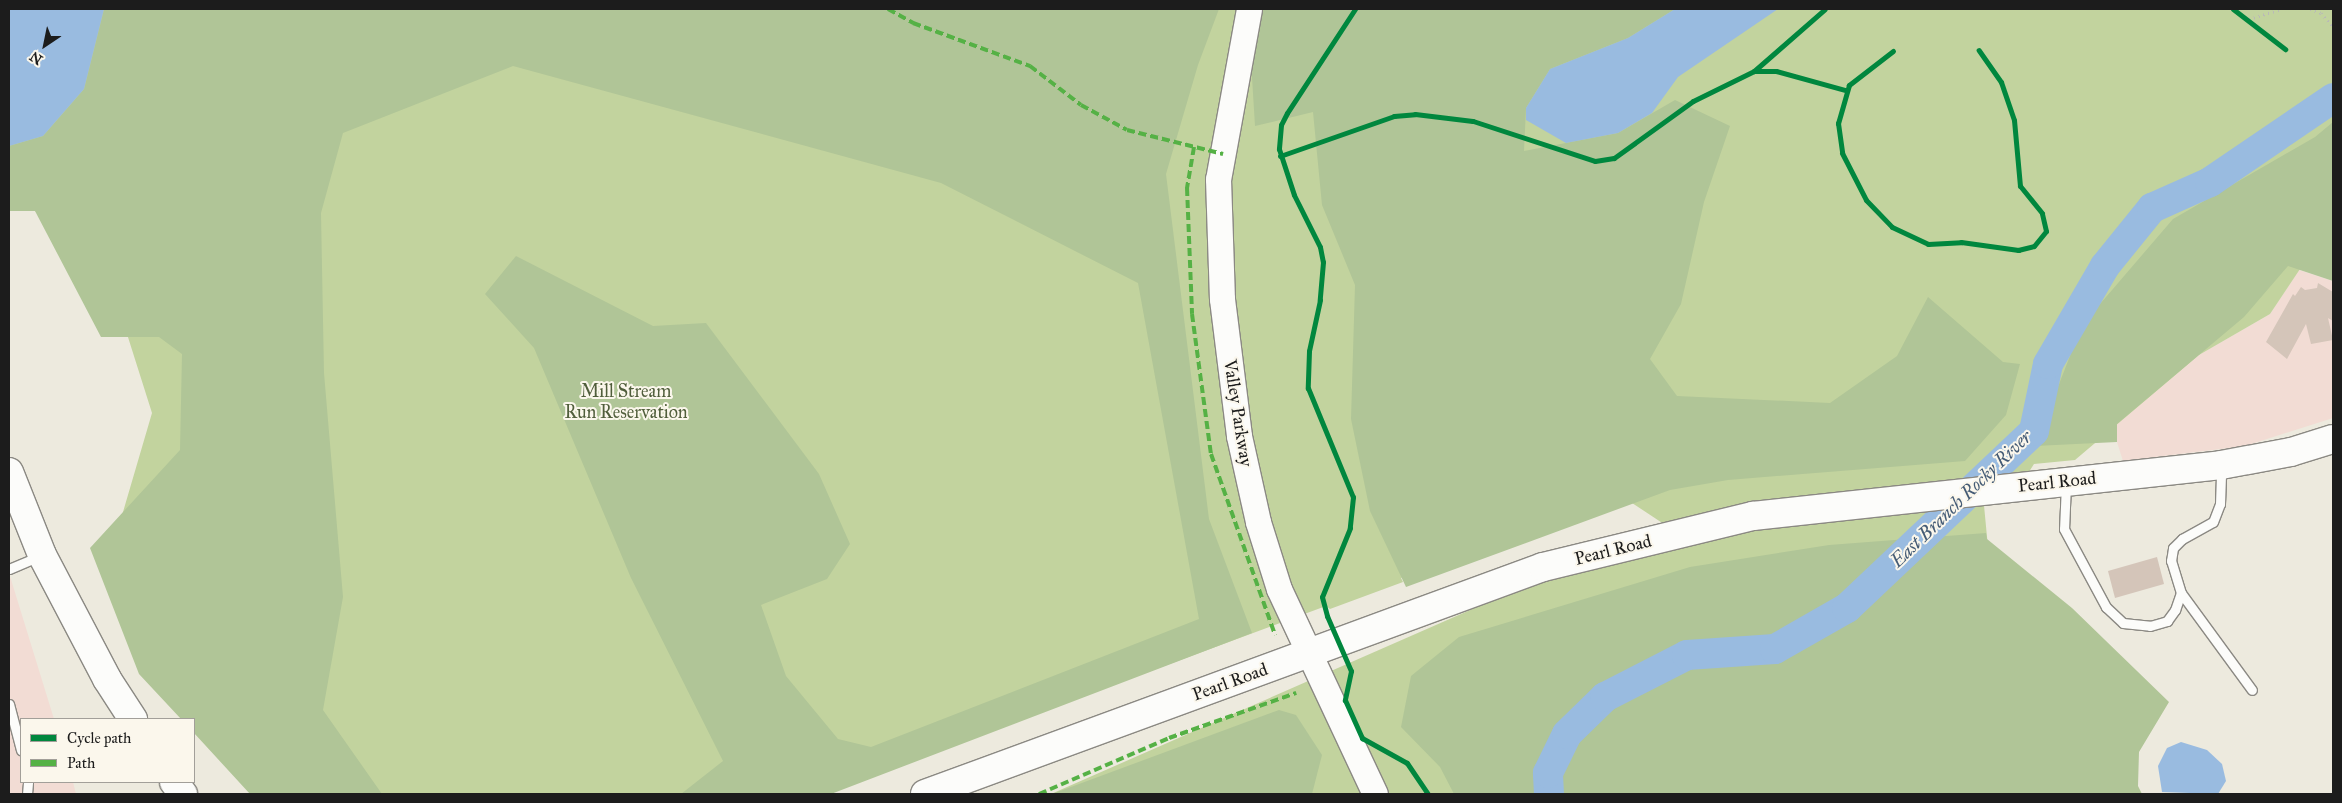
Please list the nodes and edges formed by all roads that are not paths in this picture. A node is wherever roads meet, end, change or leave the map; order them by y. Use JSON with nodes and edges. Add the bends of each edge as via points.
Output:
{"nodes":[{"id":1,"x":1249,"y":9,"type":"edge"},
{"id":2,"x":2333,"y":438,"type":"edge"},
{"id":3,"x":2222,"y":465,"type":"junction"},
{"id":4,"x":9,"y":472,"type":"edge"},
{"id":5,"x":2066,"y":481,"type":"junction"},
{"id":6,"x":42,"y":555,"type":"junction"},
{"id":7,"x":9,"y":569,"type":"edge"},
{"id":8,"x":2181,"y":593,"type":"junction"},
{"id":9,"x":1307,"y":655,"type":"junction"},
{"id":10,"x":2252,"y":690,"type":"dead end"},
{"id":11,"x":9,"y":704,"type":"edge"},
{"id":12,"x":132,"y":718,"type":"edge"},
{"id":13,"x":20,"y":746,"type":"edge"},
{"id":14,"x":175,"y":783,"type":"edge"},
{"id":15,"x":182,"y":794,"type":"edge"},
{"id":16,"x":924,"y":794,"type":"edge"},
{"id":17,"x":1375,"y":794,"type":"edge"}],
"edges":[{"from":1,"to":9,"type":"street","name":"Valley Parkway","via":[[1218,180],[1222,299],[1239,436],[1258,522],[1279,589]]},
{"from":2,"to":3,"type":"main road","name":"Pearl Road","via":[[2292,452]]},
{"from":3,"to":5,"type":"main road","name":"Pearl Road"},
{"from":3,"to":8,"type":"lane","via":[[2220,504],[2213,522],[2182,539],[2173,548],[2170,561]]},
{"from":4,"to":6,"type":"main road"},
{"from":5,"to":8,"type":"lane","via":[[2064,529],[2106,607],[2122,623],[2150,626],[2167,621]]},
{"from":5,"to":9,"type":"main road","name":"Pearl Road","via":[[1753,516],[1543,567]]},
{"from":6,"to":7,"type":"lane"},
{"from":6,"to":12,"type":"main road","via":[[107,679]]},
{"from":8,"to":10,"type":"lane"},
{"from":9,"to":16,"type":"main road","name":"Pearl Road"},
{"from":9,"to":17,"type":"street","name":"Valley Parkway"},
{"from":11,"to":13,"type":"lane"},
{"from":14,"to":15,"type":"main road"}]}
